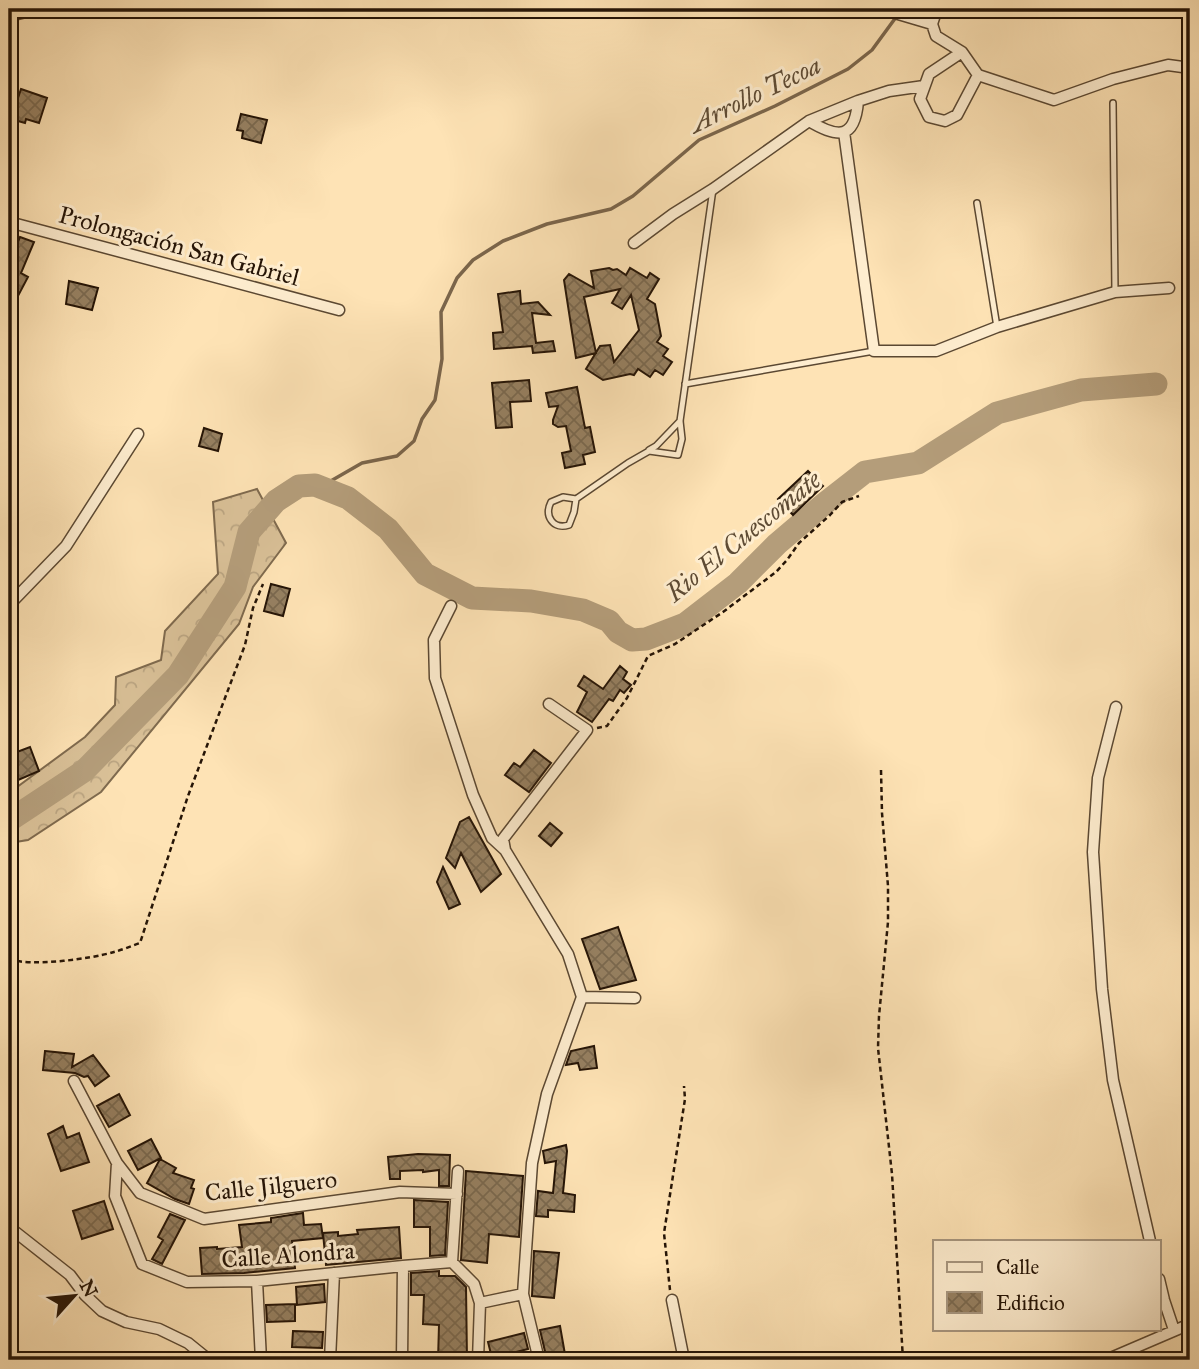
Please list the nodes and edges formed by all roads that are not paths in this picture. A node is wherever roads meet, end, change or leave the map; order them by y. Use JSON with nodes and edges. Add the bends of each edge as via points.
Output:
{"nodes":[{"id":1,"x":39,"y":9,"type":"edge"},
{"id":2,"x":851,"y":9,"type":"edge"},
{"id":3,"x":937,"y":9,"type":"edge"},
{"id":4,"x":9,"y":16,"type":"edge"},
{"id":5,"x":932,"y":23,"type":"junction"},
{"id":6,"x":962,"y":52,"type":"junction"},
{"id":7,"x":1190,"y":68,"type":"edge"},
{"id":8,"x":978,"y":75,"type":"junction"},
{"id":9,"x":924,"y":86,"type":"junction"},
{"id":10,"x":858,"y":101,"type":"junction"},
{"id":11,"x":1113,"y":103,"type":"dead end"},
{"id":12,"x":808,"y":121,"type":"junction"},
{"id":13,"x":844,"y":132,"type":"junction"},
{"id":14,"x":713,"y":189,"type":"junction"},
{"id":15,"x":977,"y":203,"type":"dead end"},
{"id":16,"x":9,"y":222,"type":"edge"},
{"id":17,"x":634,"y":243,"type":"dead end"},
{"id":18,"x":1169,"y":288,"type":"dead end"},
{"id":19,"x":1115,"y":292,"type":"junction"},
{"id":20,"x":339,"y":310,"type":"dead end"},
{"id":21,"x":997,"y":327,"type":"junction"},
{"id":22,"x":874,"y":351,"type":"junction"},
{"id":23,"x":685,"y":384,"type":"junction"},
{"id":24,"x":680,"y":421,"type":"junction"},
{"id":25,"x":138,"y":434,"type":"dead end"},
{"id":26,"x":649,"y":451,"type":"junction"},
{"id":27,"x":576,"y":499,"type":"junction"},
{"id":28,"x":9,"y":605,"type":"edge"},
{"id":29,"x":451,"y":606,"type":"dead end"},
{"id":30,"x":549,"y":704,"type":"dead end"},
{"id":31,"x":1116,"y":707,"type":"dead end"},
{"id":32,"x":505,"y":850,"type":"junction"},
{"id":33,"x":582,"y":997,"type":"junction"},
{"id":34,"x":635,"y":998,"type":"dead end"},
{"id":35,"x":74,"y":1081,"type":"dead end"},
{"id":36,"x":117,"y":1163,"type":"junction"},
{"id":37,"x":458,"y":1171,"type":"dead end"},
{"id":38,"x":457,"y":1194,"type":"junction"},
{"id":39,"x":9,"y":1227,"type":"edge"},
{"id":40,"x":1150,"y":1240,"type":"edge"},
{"id":41,"x":452,"y":1262,"type":"junction"},
{"id":42,"x":403,"y":1266,"type":"junction"},
{"id":43,"x":334,"y":1273,"type":"junction"},
{"id":44,"x":257,"y":1281,"type":"junction"},
{"id":45,"x":1160,"y":1283,"type":"edge"},
{"id":46,"x":523,"y":1294,"type":"junction"},
{"id":47,"x":672,"y":1300,"type":"road end"},
{"id":48,"x":480,"y":1303,"type":"junction"},
{"id":49,"x":1190,"y":1324,"type":"edge"},
{"id":50,"x":1174,"y":1330,"type":"junction"},
{"id":51,"x":209,"y":1360,"type":"edge"},
{"id":52,"x":261,"y":1360,"type":"edge"},
{"id":53,"x":330,"y":1360,"type":"edge"},
{"id":54,"x":402,"y":1360,"type":"edge"},
{"id":55,"x":478,"y":1360,"type":"edge"},
{"id":56,"x":539,"y":1360,"type":"edge"},
{"id":57,"x":684,"y":1360,"type":"edge"},
{"id":58,"x":1105,"y":1360,"type":"edge"}],
"edges":[{"from":1,"to":4,"type":"street"},
{"from":2,"to":5,"type":"street","via":[[888,11]]},
{"from":3,"to":5,"type":"street"},
{"from":5,"to":6,"type":"street","via":[[936,36]]},
{"from":6,"to":8,"type":"street"},
{"from":6,"to":9,"type":"street","via":[[929,74]]},
{"from":7,"to":8,"type":"street","via":[[1168,65],[1054,100]]},
{"from":8,"to":9,"type":"street","via":[[957,115],[945,121],[929,117],[920,99]]},
{"from":9,"to":10,"type":"street"},
{"from":10,"to":12,"type":"street"},
{"from":10,"to":13,"type":"street","via":[[852,128]]},
{"from":11,"to":19,"type":"lane"},
{"from":12,"to":13,"type":"street","via":[[828,132]]},
{"from":12,"to":14,"type":"street"},
{"from":13,"to":22,"type":"street"},
{"from":14,"to":17,"type":"street"},
{"from":14,"to":23,"type":"lane"},
{"from":15,"to":21,"type":"lane"},
{"from":16,"to":20,"type":"street","name":"Prolongación San Gabriel"},
{"from":18,"to":19,"type":"street"},
{"from":19,"to":21,"type":"street"},
{"from":21,"to":22,"type":"street","via":[[936,351]]},
{"from":22,"to":23,"type":"lane"},
{"from":23,"to":24,"type":"lane"},
{"from":24,"to":26,"type":"lane"},
{"from":24,"to":26,"type":"lane","via":[[678,455]]},
{"from":25,"to":28,"type":"street","via":[[65,546]]},
{"from":26,"to":27,"type":"lane"},
{"from":27,"to":27,"type":"lane","via":[[563,497],[551,502],[547,509],[555,525],[569,525]]},
{"from":29,"to":32,"type":"street","via":[[434,640],[435,678],[474,795],[492,838]]},
{"from":30,"to":32,"type":"street","via":[[587,730],[503,839]]},
{"from":31,"to":40,"type":"street","via":[[1098,778],[1093,852],[1113,1080]]},
{"from":32,"to":33,"type":"street","via":[[568,954]]},
{"from":33,"to":34,"type":"street"},
{"from":33,"to":46,"type":"street","via":[[547,1094],[532,1163]]},
{"from":35,"to":36,"type":"street","name":"Calle Jilguero"},
{"from":36,"to":38,"type":"street","name":"Calle Jilguero","via":[[140,1193],[204,1219],[400,1192]]},
{"from":36,"to":44,"type":"street","name":"Calle Alondra","via":[[115,1196],[142,1264],[187,1282]]},
{"from":37,"to":38,"type":"street"},
{"from":38,"to":41,"type":"street"},
{"from":39,"to":51,"type":"street","via":[[70,1275],[102,1311],[159,1329]]},
{"from":41,"to":42,"type":"street","name":"Calle Alondra"},
{"from":41,"to":48,"type":"street","via":[[474,1284]]},
{"from":42,"to":43,"type":"street","name":"Calle Alondra"},
{"from":42,"to":54,"type":"street"},
{"from":43,"to":44,"type":"street","name":"Calle Alondra"},
{"from":43,"to":53,"type":"street"},
{"from":44,"to":52,"type":"street"},
{"from":45,"to":50,"type":"street"},
{"from":46,"to":48,"type":"street"},
{"from":46,"to":56,"type":"street"},
{"from":47,"to":57,"type":"street"},
{"from":48,"to":55,"type":"street"},
{"from":49,"to":50,"type":"street"},
{"from":50,"to":58,"type":"street"}]}
